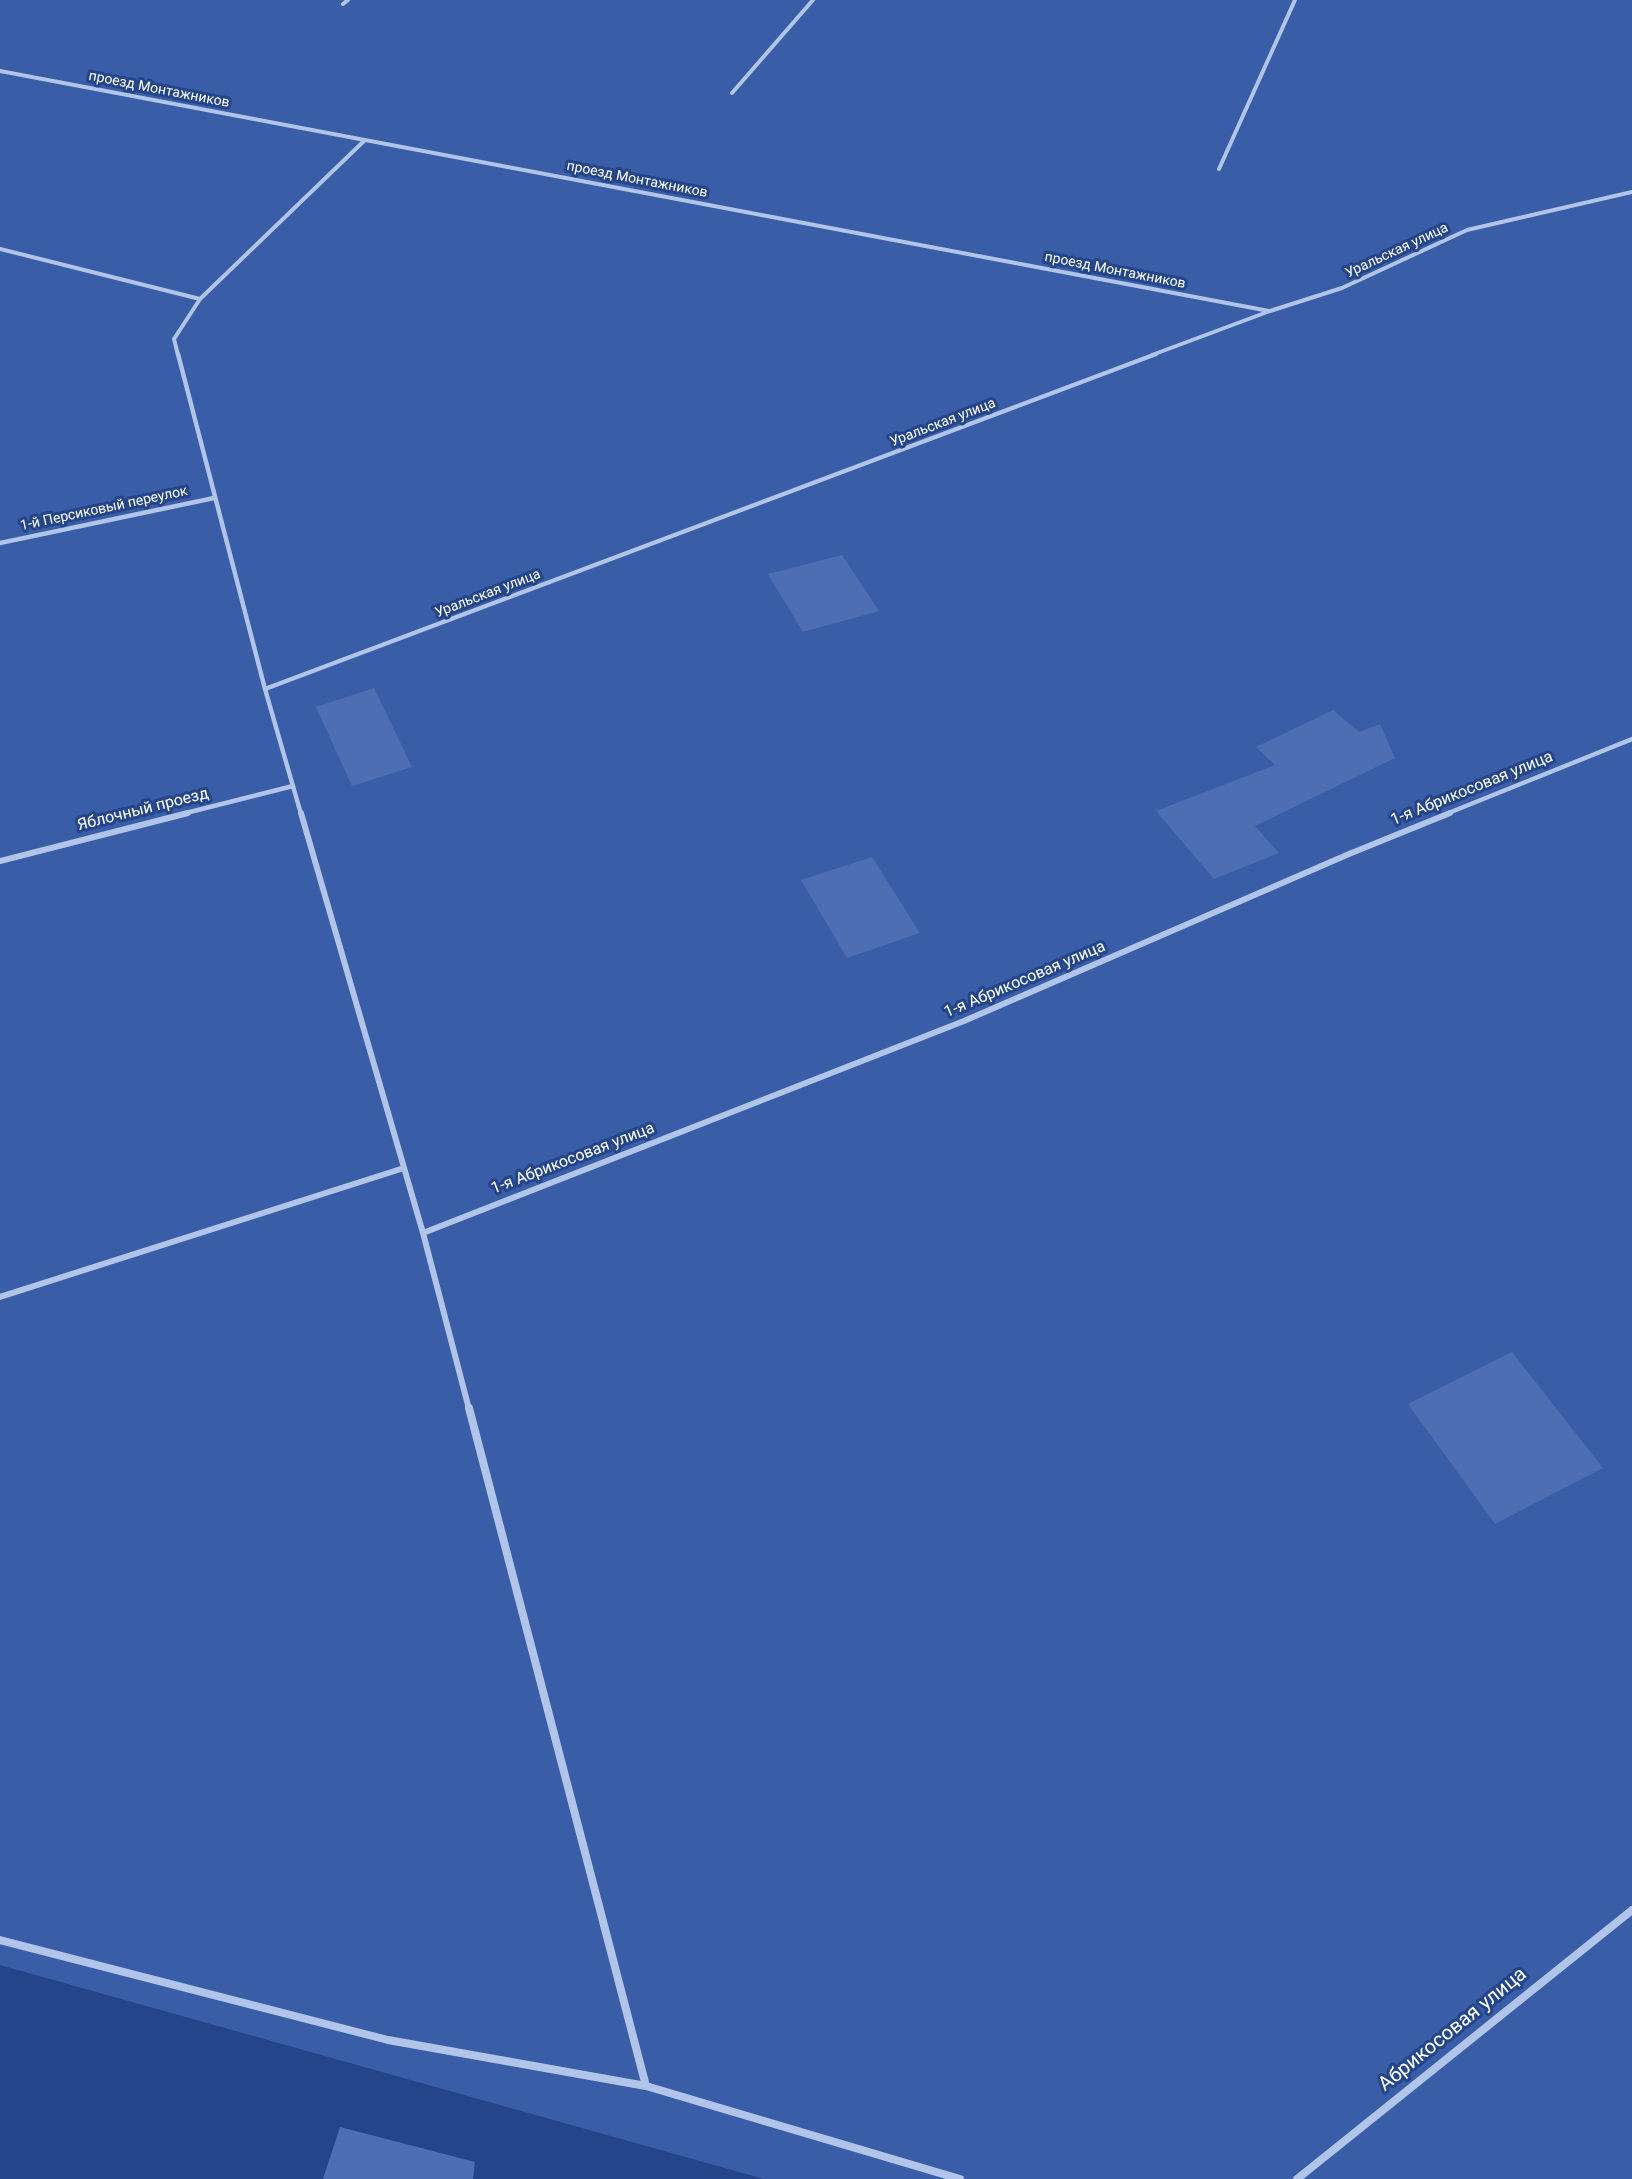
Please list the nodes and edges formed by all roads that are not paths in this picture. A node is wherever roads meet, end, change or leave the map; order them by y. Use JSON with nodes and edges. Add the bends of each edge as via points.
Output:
{"nodes":[{"id":1,"x":348,"y":0,"type":"edge"},
{"id":2,"x":813,"y":0,"type":"edge"},
{"id":3,"x":1295,"y":0,"type":"edge"},
{"id":4,"x":343,"y":4,"type":"dead end"},
{"id":5,"x":0,"y":71,"type":"edge"},
{"id":6,"x":732,"y":93,"type":"dead end"},
{"id":7,"x":365,"y":140,"type":"junction"},
{"id":8,"x":1219,"y":169,"type":"dead end"},
{"id":9,"x":1632,"y":192,"type":"edge"},
{"id":10,"x":0,"y":249,"type":"edge"},
{"id":11,"x":200,"y":299,"type":"junction"},
{"id":12,"x":1270,"y":311,"type":"junction"},
{"id":13,"x":214,"y":498,"type":"junction"},
{"id":14,"x":0,"y":543,"type":"edge"},
{"id":15,"x":265,"y":688,"type":"junction"},
{"id":16,"x":1632,"y":739,"type":"edge"},
{"id":17,"x":293,"y":786,"type":"junction"},
{"id":18,"x":0,"y":861,"type":"edge"},
{"id":19,"x":404,"y":1168,"type":"junction"},
{"id":20,"x":423,"y":1233,"type":"junction"},
{"id":21,"x":0,"y":1297,"type":"edge"},
{"id":22,"x":1632,"y":1910,"type":"edge"},
{"id":23,"x":0,"y":1940,"type":"edge"},
{"id":24,"x":646,"y":2086,"type":"junction"},
{"id":25,"x":960,"y":2179,"type":"edge"},
{"id":26,"x":1297,"y":2179,"type":"edge"}],
"edges":[{"from":1,"to":4,"type":"street"},
{"from":2,"to":6,"type":"street"},
{"from":3,"to":8,"type":"street"},
{"from":5,"to":7,"type":"street","name":"проезд Монтажников"},
{"from":7,"to":11,"type":"street"},
{"from":7,"to":12,"type":"street","name":"проезд Монтажников"},
{"from":9,"to":12,"type":"street","name":"Уральская улица","via":[[1467,230],[1342,288]]},
{"from":10,"to":11,"type":"street"},
{"from":11,"to":13,"type":"street","via":[[174,339]]},
{"from":12,"to":15,"type":"street","name":"Уральская улица"},
{"from":13,"to":14,"type":"street","name":"1-й Персиковый переулок"},
{"from":13,"to":15,"type":"street"},
{"from":15,"to":17,"type":"street"},
{"from":16,"to":20,"type":"street","name":"1-я Абрикосовая улица","via":[[1349,854],[964,1021]]},
{"from":17,"to":18,"type":"street","name":"Яблочный проезд"},
{"from":17,"to":19,"type":"street"},
{"from":19,"to":20,"type":"street"},
{"from":19,"to":21,"type":"street"},
{"from":20,"to":24,"type":"street"},
{"from":22,"to":26,"type":"street","name":"Абрикосовая улица"},
{"from":23,"to":24,"type":"street","via":[[388,2040]]},
{"from":24,"to":25,"type":"street"}]}
